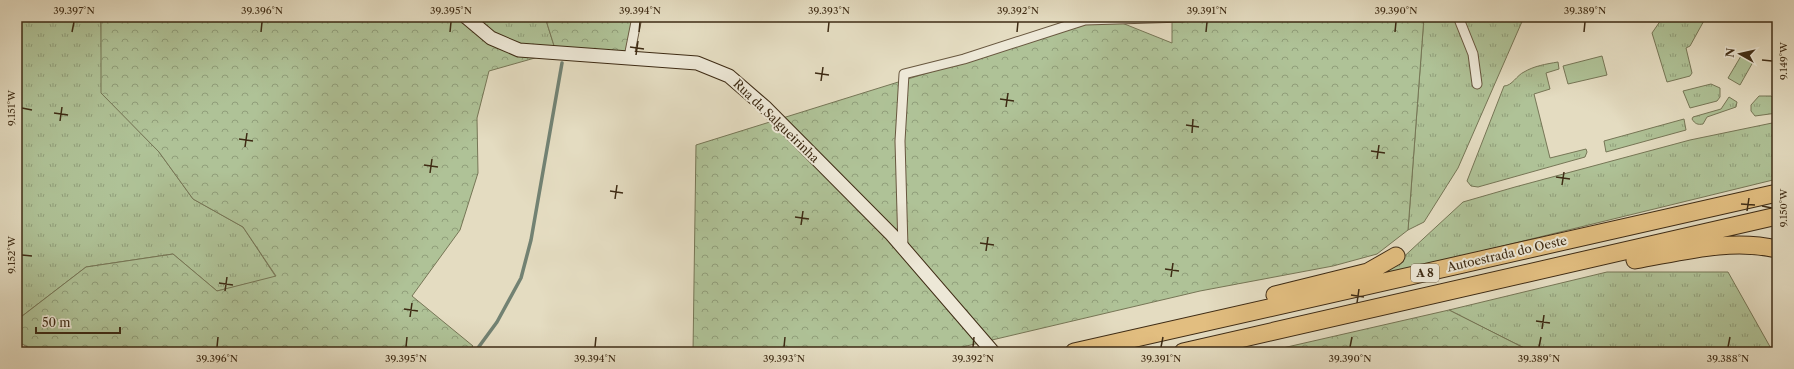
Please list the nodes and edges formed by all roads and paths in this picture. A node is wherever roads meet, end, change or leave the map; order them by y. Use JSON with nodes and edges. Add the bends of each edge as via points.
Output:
{"nodes":[{"id":1,"x":466,"y":17,"type":"edge"},
{"id":2,"x":637,"y":17,"type":"edge"},
{"id":3,"x":1183,"y":17,"type":"edge"},
{"id":4,"x":1456,"y":17,"type":"edge"},
{"id":5,"x":629,"y":57,"type":"junction"},
{"id":6,"x":1477,"y":84,"type":"dead end"},
{"id":7,"x":1777,"y":193,"type":"edge"},
{"id":8,"x":1777,"y":216,"type":"edge"},
{"id":9,"x":903,"y":248,"type":"junction"},
{"id":10,"x":1777,"y":249,"type":"edge"},
{"id":11,"x":1396,"y":256,"type":"dead end"},
{"id":12,"x":1574,"y":264,"type":"junction"},
{"id":13,"x":1142,"y":338,"type":"junction"},
{"id":14,"x":993,"y":352,"type":"edge"},
{"id":15,"x":1074,"y":352,"type":"edge"},
{"id":16,"x":1183,"y":352,"type":"edge"}],
"edges":[{"from":1,"to":5,"type":"street","name":"Rua da Salgueirinha","via":[[491,38],[519,50]]},
{"from":2,"to":5,"type":"street"},
{"from":3,"to":9,"type":"street","via":[[1085,20],[964,59],[904,74],[900,141]]},
{"from":4,"to":6,"type":"street","via":[[1473,54]]},
{"from":5,"to":9,"type":"street","name":"Rua da Salgueirinha","via":[[697,63],[729,76],[766,108]]},
{"from":7,"to":13,"type":"highway","name":"Autoestrada do Oeste","number":"A 8"},
{"from":8,"to":12,"type":"highway","name":"Autoestrada do Oeste","number":"A 8"},
{"from":9,"to":14,"type":"street","name":"Rua da Salgueirinha"},
{"from":10,"to":12,"type":"highway","via":[[1726,245],[1615,264]]},
{"from":11,"to":13,"type":"highway","via":[[1368,272],[1206,312]]},
{"from":12,"to":16,"type":"highway","name":"Autoestrada do Oeste","number":"A 8"},
{"from":13,"to":15,"type":"highway","name":"Autoestrada do Oeste","number":"A 8"}]}
